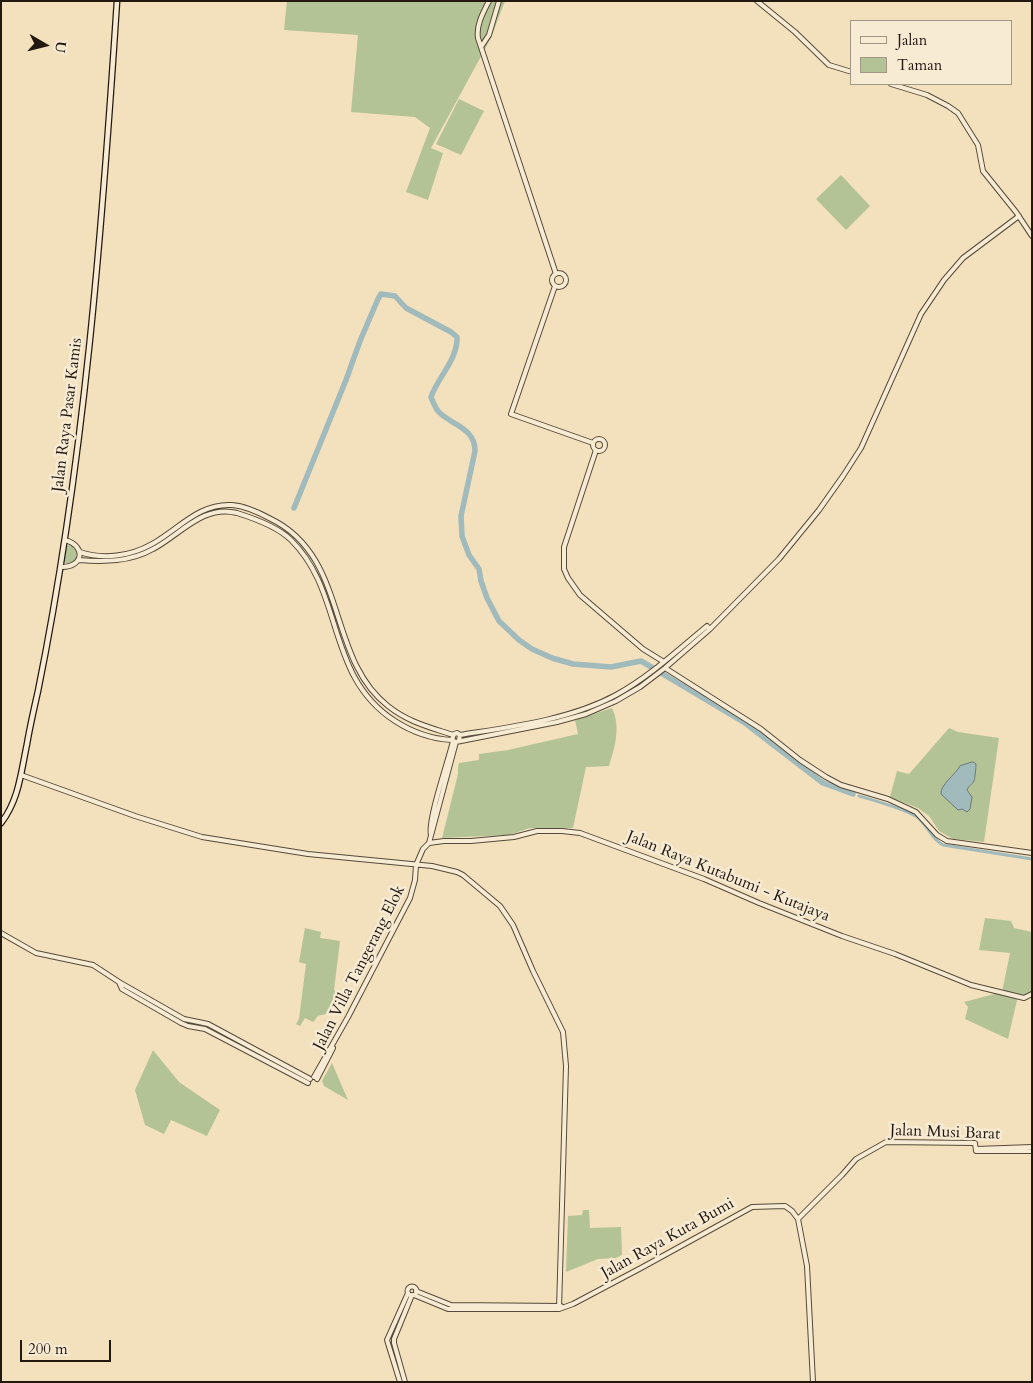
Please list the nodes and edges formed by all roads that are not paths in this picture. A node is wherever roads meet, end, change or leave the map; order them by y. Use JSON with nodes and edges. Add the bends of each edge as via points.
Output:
{"nodes":[{"id":1,"x":117,"y":1,"type":"edge"},
{"id":2,"x":489,"y":1,"type":"edge"},
{"id":3,"x":499,"y":1,"type":"edge"},
{"id":4,"x":757,"y":1,"type":"edge"},
{"id":5,"x":481,"y":47,"type":"junction"},
{"id":6,"x":850,"y":72,"type":"edge"},
{"id":7,"x":894,"y":85,"type":"edge"},
{"id":8,"x":1019,"y":216,"type":"junction"},
{"id":9,"x":1032,"y":236,"type":"edge"},
{"id":10,"x":556,"y":274,"type":"junction"},
{"id":11,"x":555,"y":286,"type":"junction"},
{"id":12,"x":593,"y":443,"type":"junction"},
{"id":13,"x":596,"y":450,"type":"junction"},
{"id":14,"x":65,"y":540,"type":"junction"},
{"id":15,"x":80,"y":552,"type":"junction"},
{"id":16,"x":79,"y":560,"type":"junction"},
{"id":17,"x":61,"y":567,"type":"junction"},
{"id":18,"x":708,"y":627,"type":"junction"},
{"id":19,"x":664,"y":662,"type":"junction"},
{"id":20,"x":664,"y":668,"type":"junction"},
{"id":21,"x":615,"y":698,"type":"junction"},
{"id":22,"x":523,"y":727,"type":"junction"},
{"id":23,"x":460,"y":735,"type":"junction"},
{"id":24,"x":455,"y":740,"type":"junction"},
{"id":25,"x":21,"y":775,"type":"junction"},
{"id":26,"x":1,"y":823,"type":"edge"},
{"id":27,"x":429,"y":843,"type":"junction"},
{"id":28,"x":1032,"y":853,"type":"edge"},
{"id":29,"x":417,"y":864,"type":"junction"},
{"id":30,"x":1,"y":933,"type":"edge"},
{"id":31,"x":119,"y":982,"type":"junction"},
{"id":32,"x":1032,"y":994,"type":"edge"},
{"id":33,"x":143,"y":995,"type":"junction"},
{"id":34,"x":141,"y":1000,"type":"junction"},
{"id":35,"x":159,"y":1008,"type":"junction"},
{"id":36,"x":208,"y":1024,"type":"junction"},
{"id":37,"x":205,"y":1030,"type":"junction"},
{"id":38,"x":256,"y":1050,"type":"junction"},
{"id":39,"x":254,"y":1054,"type":"junction"},
{"id":40,"x":312,"y":1080,"type":"junction"},
{"id":41,"x":1032,"y":1147,"type":"edge"},
{"id":42,"x":976,"y":1150,"type":"junction"},
{"id":43,"x":1032,"y":1151,"type":"edge"},
{"id":44,"x":798,"y":1219,"type":"junction"},
{"id":45,"x":408,"y":1293,"type":"junction"},
{"id":46,"x":414,"y":1294,"type":"junction"},
{"id":47,"x":561,"y":1307,"type":"junction"},
{"id":48,"x":400,"y":1382,"type":"edge"},
{"id":49,"x":406,"y":1382,"type":"edge"},
{"id":50,"x":813,"y":1382,"type":"edge"}],
"edges":[{"from":1,"to":14,"type":"main road","name":"Jalan Raya Pasar Kamis","via":[[102,221]]},
{"from":2,"to":5,"type":"street","via":[[477,32]]},
{"from":3,"to":5,"type":"street","via":[[489,35]]},
{"from":4,"to":6,"type":"street","via":[[825,62]]},
{"from":5,"to":10,"type":"street"},
{"from":7,"to":8,"type":"street","via":[[927,95],[958,113],[978,145],[983,171]]},
{"from":8,"to":9,"type":"street"},
{"from":8,"to":18,"type":"street","via":[[963,258],[944,280],[921,314],[861,448],[843,476],[779,559]]},
{"from":10,"to":11,"type":"street","via":[[553,278]]},
{"from":10,"to":11,"type":"street","via":[[564,276],[566,281],[563,286]]},
{"from":11,"to":12,"type":"street","via":[[511,414]]},
{"from":12,"to":13,"type":"street"},
{"from":12,"to":13,"type":"street","via":[[598,439],[604,442],[602,450]]},
{"from":13,"to":19,"type":"street","via":[[564,547],[564,568],[580,595],[643,649]]},
{"from":14,"to":15,"type":"street","via":[[75,544]]},
{"from":14,"to":17,"type":"main road","name":"Jalan Raya Pasar Kamis"},
{"from":15,"to":16,"type":"street"},
{"from":15,"to":24,"type":"street","via":[[105,557],[137,550],[208,508],[233,505],[273,519],[294,533],[316,561],[327,581],[355,664],[372,691],[406,719]]},
{"from":16,"to":17,"type":"street","via":[[69,568]]},
{"from":16,"to":24,"type":"street","via":[[119,560],[135,556],[153,549],[193,522],[220,512],[240,514],[268,525],[291,540],[312,568],[323,590],[343,655],[374,705],[411,730]]},
{"from":17,"to":25,"type":"main road","name":"Jalan Raya Pasar Kamis"},
{"from":18,"to":19,"type":"street"},
{"from":18,"to":20,"type":"street"},
{"from":19,"to":21,"type":"street"},
{"from":20,"to":21,"type":"street","via":[[640,686]]},
{"from":20,"to":28,"type":"street","via":[[761,729],[826,777],[916,812],[947,841]]},
{"from":21,"to":22,"type":"street","via":[[586,714]]},
{"from":22,"to":23,"type":"street"},
{"from":22,"to":24,"type":"street"},
{"from":23,"to":24,"type":"street"},
{"from":23,"to":24,"type":"street","via":[[457,733]]},
{"from":24,"to":27,"type":"street"},
{"from":25,"to":26,"type":"main road","name":"Jalan Raya Pasar Kamis","via":[[12,805]]},
{"from":25,"to":29,"type":"street","via":[[202,837],[317,855]]},
{"from":27,"to":29,"type":"street"},
{"from":27,"to":32,"type":"street","name":"Jalan Raya Kutabumi - Kutajaya","via":[[514,837],[537,831],[580,833],[971,985],[1024,998]]},
{"from":29,"to":40,"type":"street","name":"Jalan Villa Tangerang Elok","via":[[410,898],[394,932]]},
{"from":29,"to":47,"type":"street","via":[[457,872],[502,908],[563,1032],[566,1069]]},
{"from":30,"to":31,"type":"street","via":[[36,953],[93,965]]},
{"from":31,"to":33,"type":"street"},
{"from":31,"to":34,"type":"street","via":[[122,989]]},
{"from":33,"to":34,"type":"street"},
{"from":33,"to":35,"type":"street"},
{"from":34,"to":35,"type":"street"},
{"from":35,"to":36,"type":"street","via":[[186,1020]]},
{"from":35,"to":37,"type":"street","via":[[188,1026]]},
{"from":36,"to":37,"type":"street"},
{"from":36,"to":38,"type":"street"},
{"from":37,"to":39,"type":"street"},
{"from":38,"to":39,"type":"street"},
{"from":38,"to":40,"type":"street"},
{"from":39,"to":40,"type":"street"},
{"from":41,"to":42,"type":"street","name":"Jalan Musi Barat"},
{"from":42,"to":43,"type":"street","name":"Jalan Musi Barat"},
{"from":42,"to":44,"type":"street","name":"Jalan Musi Barat","via":[[975,1143],[886,1142],[856,1160]]},
{"from":44,"to":47,"type":"street","name":"Jalan Raya Kuta Bumi","via":[[786,1206],[752,1207],[573,1304]]},
{"from":44,"to":50,"type":"street","via":[[807,1266]]},
{"from":45,"to":46,"type":"street"},
{"from":45,"to":46,"type":"street","via":[[410,1286],[414,1287]]},
{"from":45,"to":48,"type":"street","via":[[387,1340]]},
{"from":46,"to":47,"type":"street","via":[[448,1309]]},
{"from":46,"to":49,"type":"street","via":[[394,1339]]}]}
